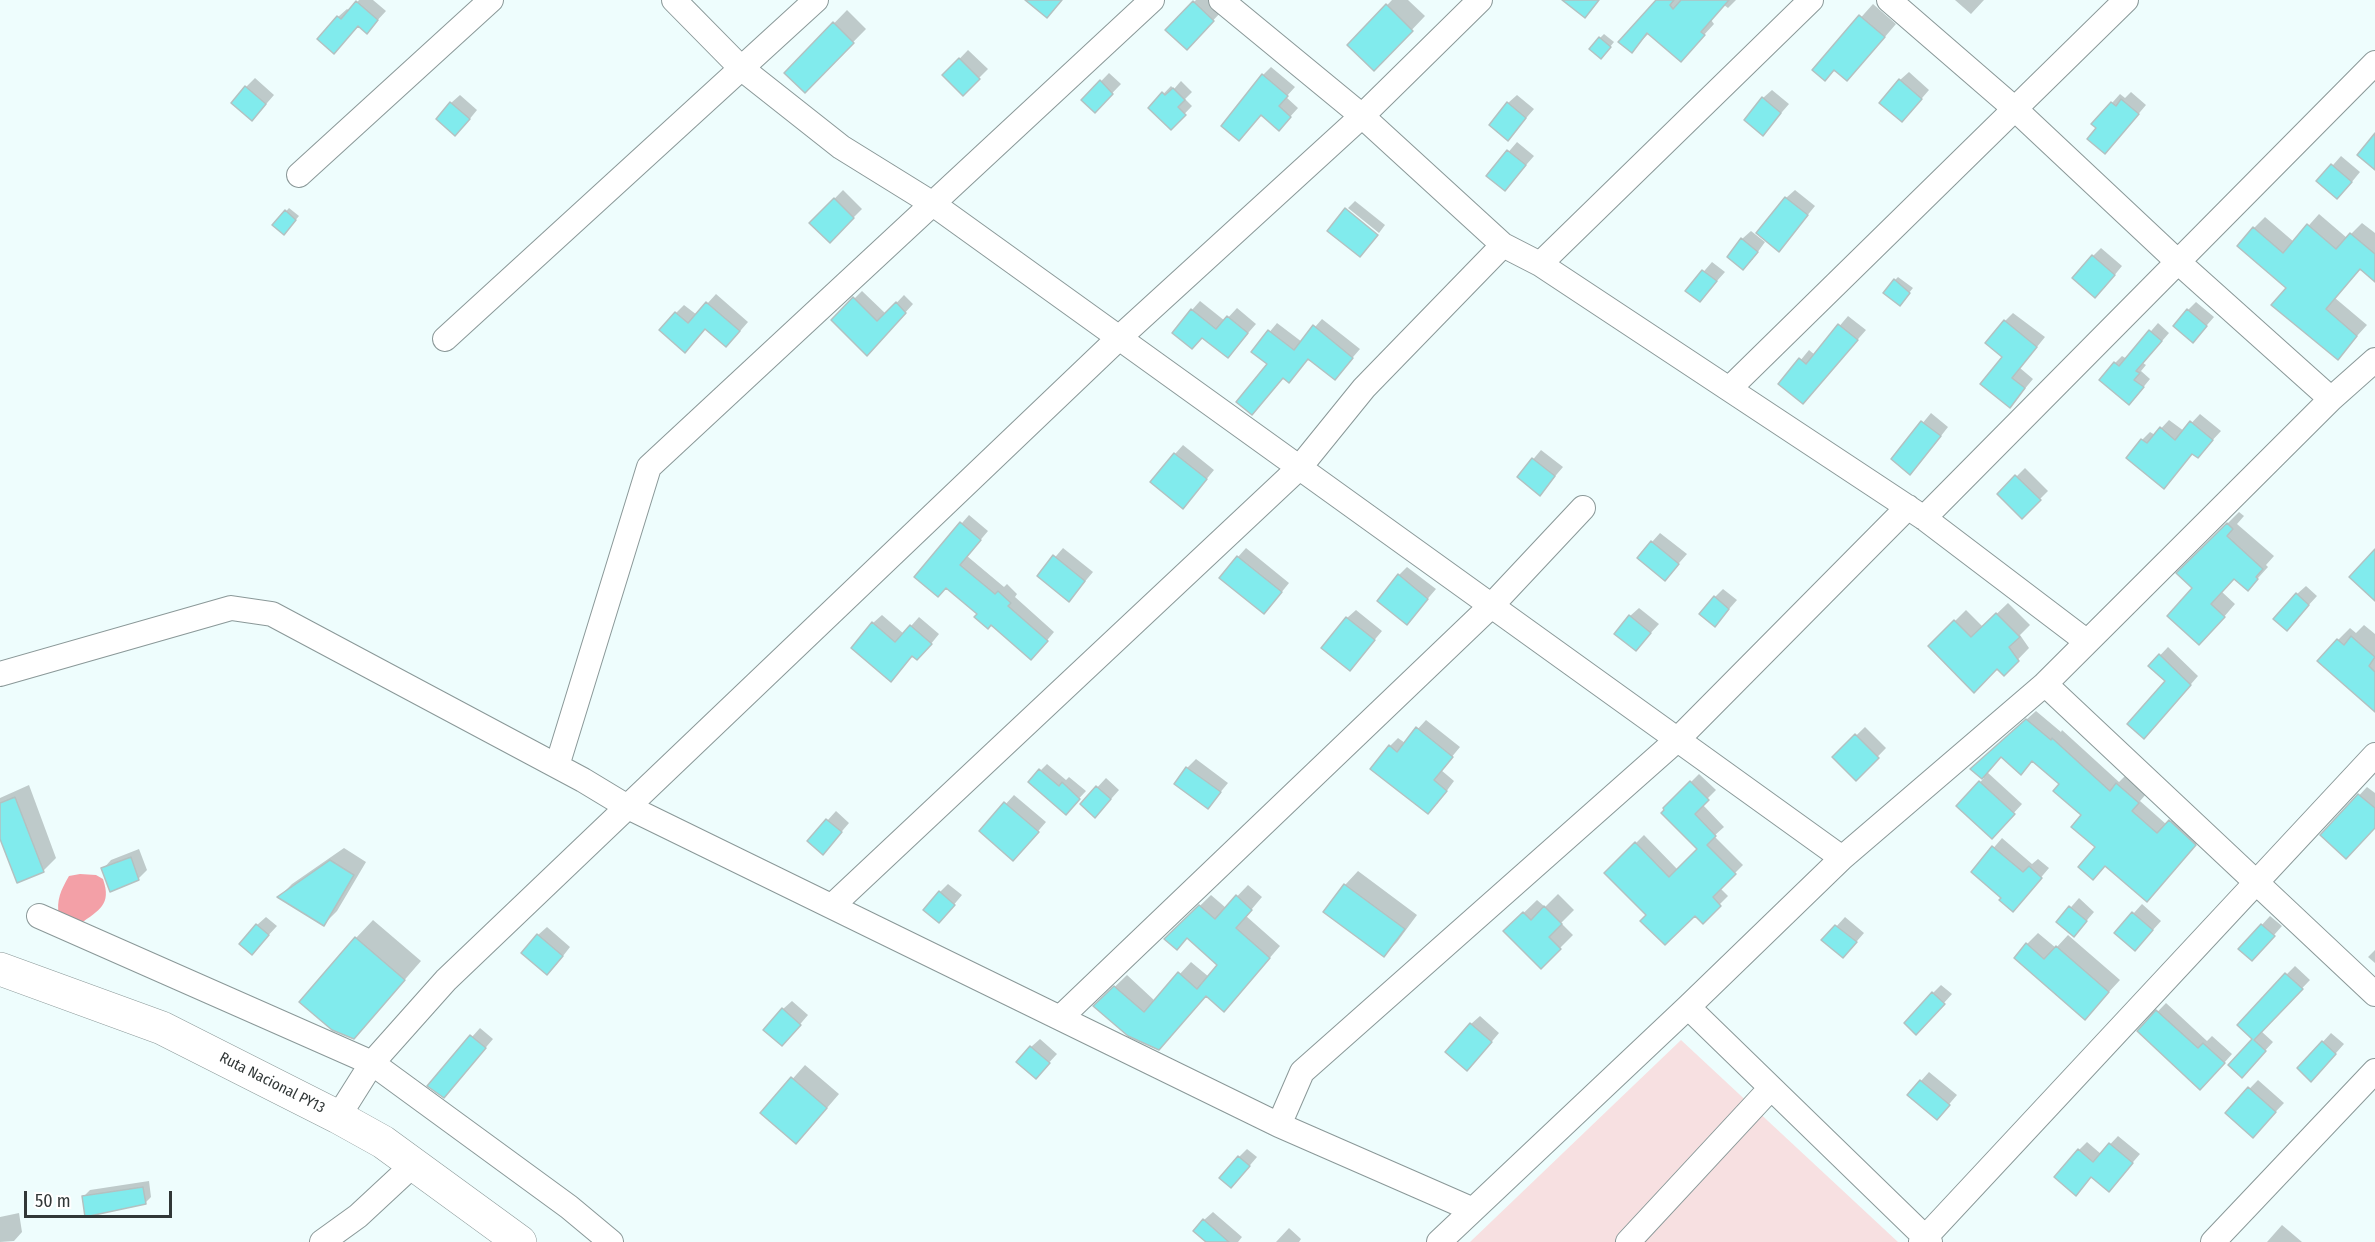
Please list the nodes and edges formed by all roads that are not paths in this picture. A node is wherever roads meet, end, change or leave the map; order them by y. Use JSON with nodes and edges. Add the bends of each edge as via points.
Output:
{"nodes":[{"id":1,"x":491,"y":0,"type":"edge"},
{"id":2,"x":674,"y":0,"type":"edge"},
{"id":3,"x":816,"y":0,"type":"edge"},
{"id":4,"x":1152,"y":0,"type":"edge"},
{"id":5,"x":1221,"y":0,"type":"edge"},
{"id":6,"x":1480,"y":0,"type":"edge"},
{"id":7,"x":1811,"y":0,"type":"edge"},
{"id":8,"x":1889,"y":0,"type":"edge"},
{"id":9,"x":2126,"y":0,"type":"edge"},
{"id":10,"x":2375,"y":63,"type":"edge"},
{"id":11,"x":741,"y":68,"type":"junction"},
{"id":12,"x":2015,"y":109,"type":"junction"},
{"id":13,"x":1362,"y":116,"type":"junction"},
{"id":14,"x":299,"y":175,"type":"dead end"},
{"id":15,"x":933,"y":204,"type":"junction"},
{"id":16,"x":1503,"y":245,"type":"junction"},
{"id":17,"x":2176,"y":261,"type":"junction"},
{"id":18,"x":1540,"y":264,"type":"junction"},
{"id":19,"x":1120,"y":337,"type":"junction"},
{"id":20,"x":445,"y":339,"type":"dead end"},
{"id":21,"x":2375,"y":360,"type":"edge"},
{"id":22,"x":1730,"y":388,"type":"junction"},
{"id":23,"x":2331,"y":399,"type":"junction"},
{"id":24,"x":1300,"y":467,"type":"junction"},
{"id":25,"x":1583,"y":508,"type":"dead end"},
{"id":26,"x":1916,"y":513,"type":"junction"},
{"id":27,"x":1492,"y":605,"type":"junction"},
{"id":28,"x":2086,"y":641,"type":"junction"},
{"id":29,"x":0,"y":674,"type":"edge"},
{"id":30,"x":2045,"y":684,"type":"junction"},
{"id":31,"x":1678,"y":739,"type":"junction"},
{"id":32,"x":2375,"y":755,"type":"edge"},
{"id":33,"x":557,"y":766,"type":"junction"},
{"id":34,"x":626,"y":806,"type":"junction"},
{"id":35,"x":1842,"y":858,"type":"junction"},
{"id":36,"x":2256,"y":882,"type":"junction"},
{"id":37,"x":832,"y":906,"type":"junction"},
{"id":38,"x":39,"y":916,"type":"dead end"},
{"id":39,"x":0,"y":969,"type":"edge"},
{"id":40,"x":2375,"y":994,"type":"edge"},
{"id":41,"x":1688,"y":1007,"type":"junction"},
{"id":42,"x":1060,"y":1018,"type":"junction"},
{"id":43,"x":372,"y":1063,"type":"junction"},
{"id":44,"x":2375,"y":1071,"type":"edge"},
{"id":45,"x":1770,"y":1089,"type":"junction"},
{"id":46,"x":338,"y":1117,"type":"junction"},
{"id":47,"x":1279,"y":1125,"type":"junction"},
{"id":48,"x":414,"y":1164,"type":"junction"},
{"id":49,"x":1471,"y":1209,"type":"junction"},
{"id":50,"x":1925,"y":1240,"type":"edge"},
{"id":51,"x":322,"y":1242,"type":"edge"},
{"id":52,"x":520,"y":1242,"type":"edge"},
{"id":53,"x":611,"y":1242,"type":"edge"},
{"id":54,"x":1438,"y":1242,"type":"edge"},
{"id":55,"x":1628,"y":1242,"type":"edge"},
{"id":56,"x":2213,"y":1242,"type":"edge"}],
"edges":[{"from":1,"to":14,"type":"street"},
{"from":2,"to":11,"type":"street"},
{"from":3,"to":11,"type":"street"},
{"from":4,"to":15,"type":"street"},
{"from":5,"to":13,"type":"street"},
{"from":6,"to":13,"type":"street"},
{"from":7,"to":18,"type":"street"},
{"from":8,"to":12,"type":"street"},
{"from":9,"to":12,"type":"street"},
{"from":10,"to":17,"type":"street"},
{"from":11,"to":15,"type":"street","via":[[841,147]]},
{"from":11,"to":20,"type":"street"},
{"from":12,"to":17,"type":"street"},
{"from":12,"to":22,"type":"street"},
{"from":13,"to":16,"type":"street"},
{"from":13,"to":19,"type":"street"},
{"from":15,"to":19,"type":"street"},
{"from":15,"to":33,"type":"street","via":[[650,467]]},
{"from":16,"to":18,"type":"street"},
{"from":16,"to":24,"type":"street","via":[[1364,388]]},
{"from":17,"to":23,"type":"street"},
{"from":17,"to":26,"type":"street"},
{"from":18,"to":22,"type":"street"},
{"from":19,"to":24,"type":"street"},
{"from":19,"to":34,"type":"street"},
{"from":21,"to":23,"type":"street"},
{"from":22,"to":26,"type":"street"},
{"from":23,"to":28,"type":"street"},
{"from":24,"to":27,"type":"street"},
{"from":24,"to":37,"type":"street"},
{"from":25,"to":27,"type":"street"},
{"from":26,"to":28,"type":"street"},
{"from":26,"to":31,"type":"street"},
{"from":27,"to":31,"type":"street"},
{"from":27,"to":42,"type":"street"},
{"from":28,"to":30,"type":"street"},
{"from":29,"to":33,"type":"street","via":[[231,608],[272,614]]},
{"from":30,"to":35,"type":"street"},
{"from":30,"to":36,"type":"street"},
{"from":31,"to":35,"type":"street"},
{"from":31,"to":47,"type":"street","via":[[1302,1072]]},
{"from":32,"to":36,"type":"street"},
{"from":33,"to":34,"type":"street"},
{"from":34,"to":37,"type":"street"},
{"from":34,"to":43,"type":"street","via":[[446,980]]},
{"from":35,"to":41,"type":"street"},
{"from":36,"to":40,"type":"street"},
{"from":36,"to":50,"type":"street"},
{"from":37,"to":42,"type":"street"},
{"from":38,"to":43,"type":"street"},
{"from":39,"to":46,"type":"highway","name":"Ruta Nacional PY13","via":[[162,1028]]},
{"from":41,"to":45,"type":"street"},
{"from":41,"to":49,"type":"street"},
{"from":42,"to":47,"type":"street"},
{"from":43,"to":46,"type":"street"},
{"from":43,"to":53,"type":"street"},
{"from":44,"to":56,"type":"street"},
{"from":45,"to":50,"type":"street"},
{"from":45,"to":55,"type":"street"},
{"from":46,"to":48,"type":"highway","name":"Ruta Nacional PY13"},
{"from":47,"to":49,"type":"street"},
{"from":48,"to":51,"type":"street","via":[[358,1216]]},
{"from":48,"to":52,"type":"highway","name":"Ruta Nacional PY13"},
{"from":49,"to":54,"type":"street"}]}
